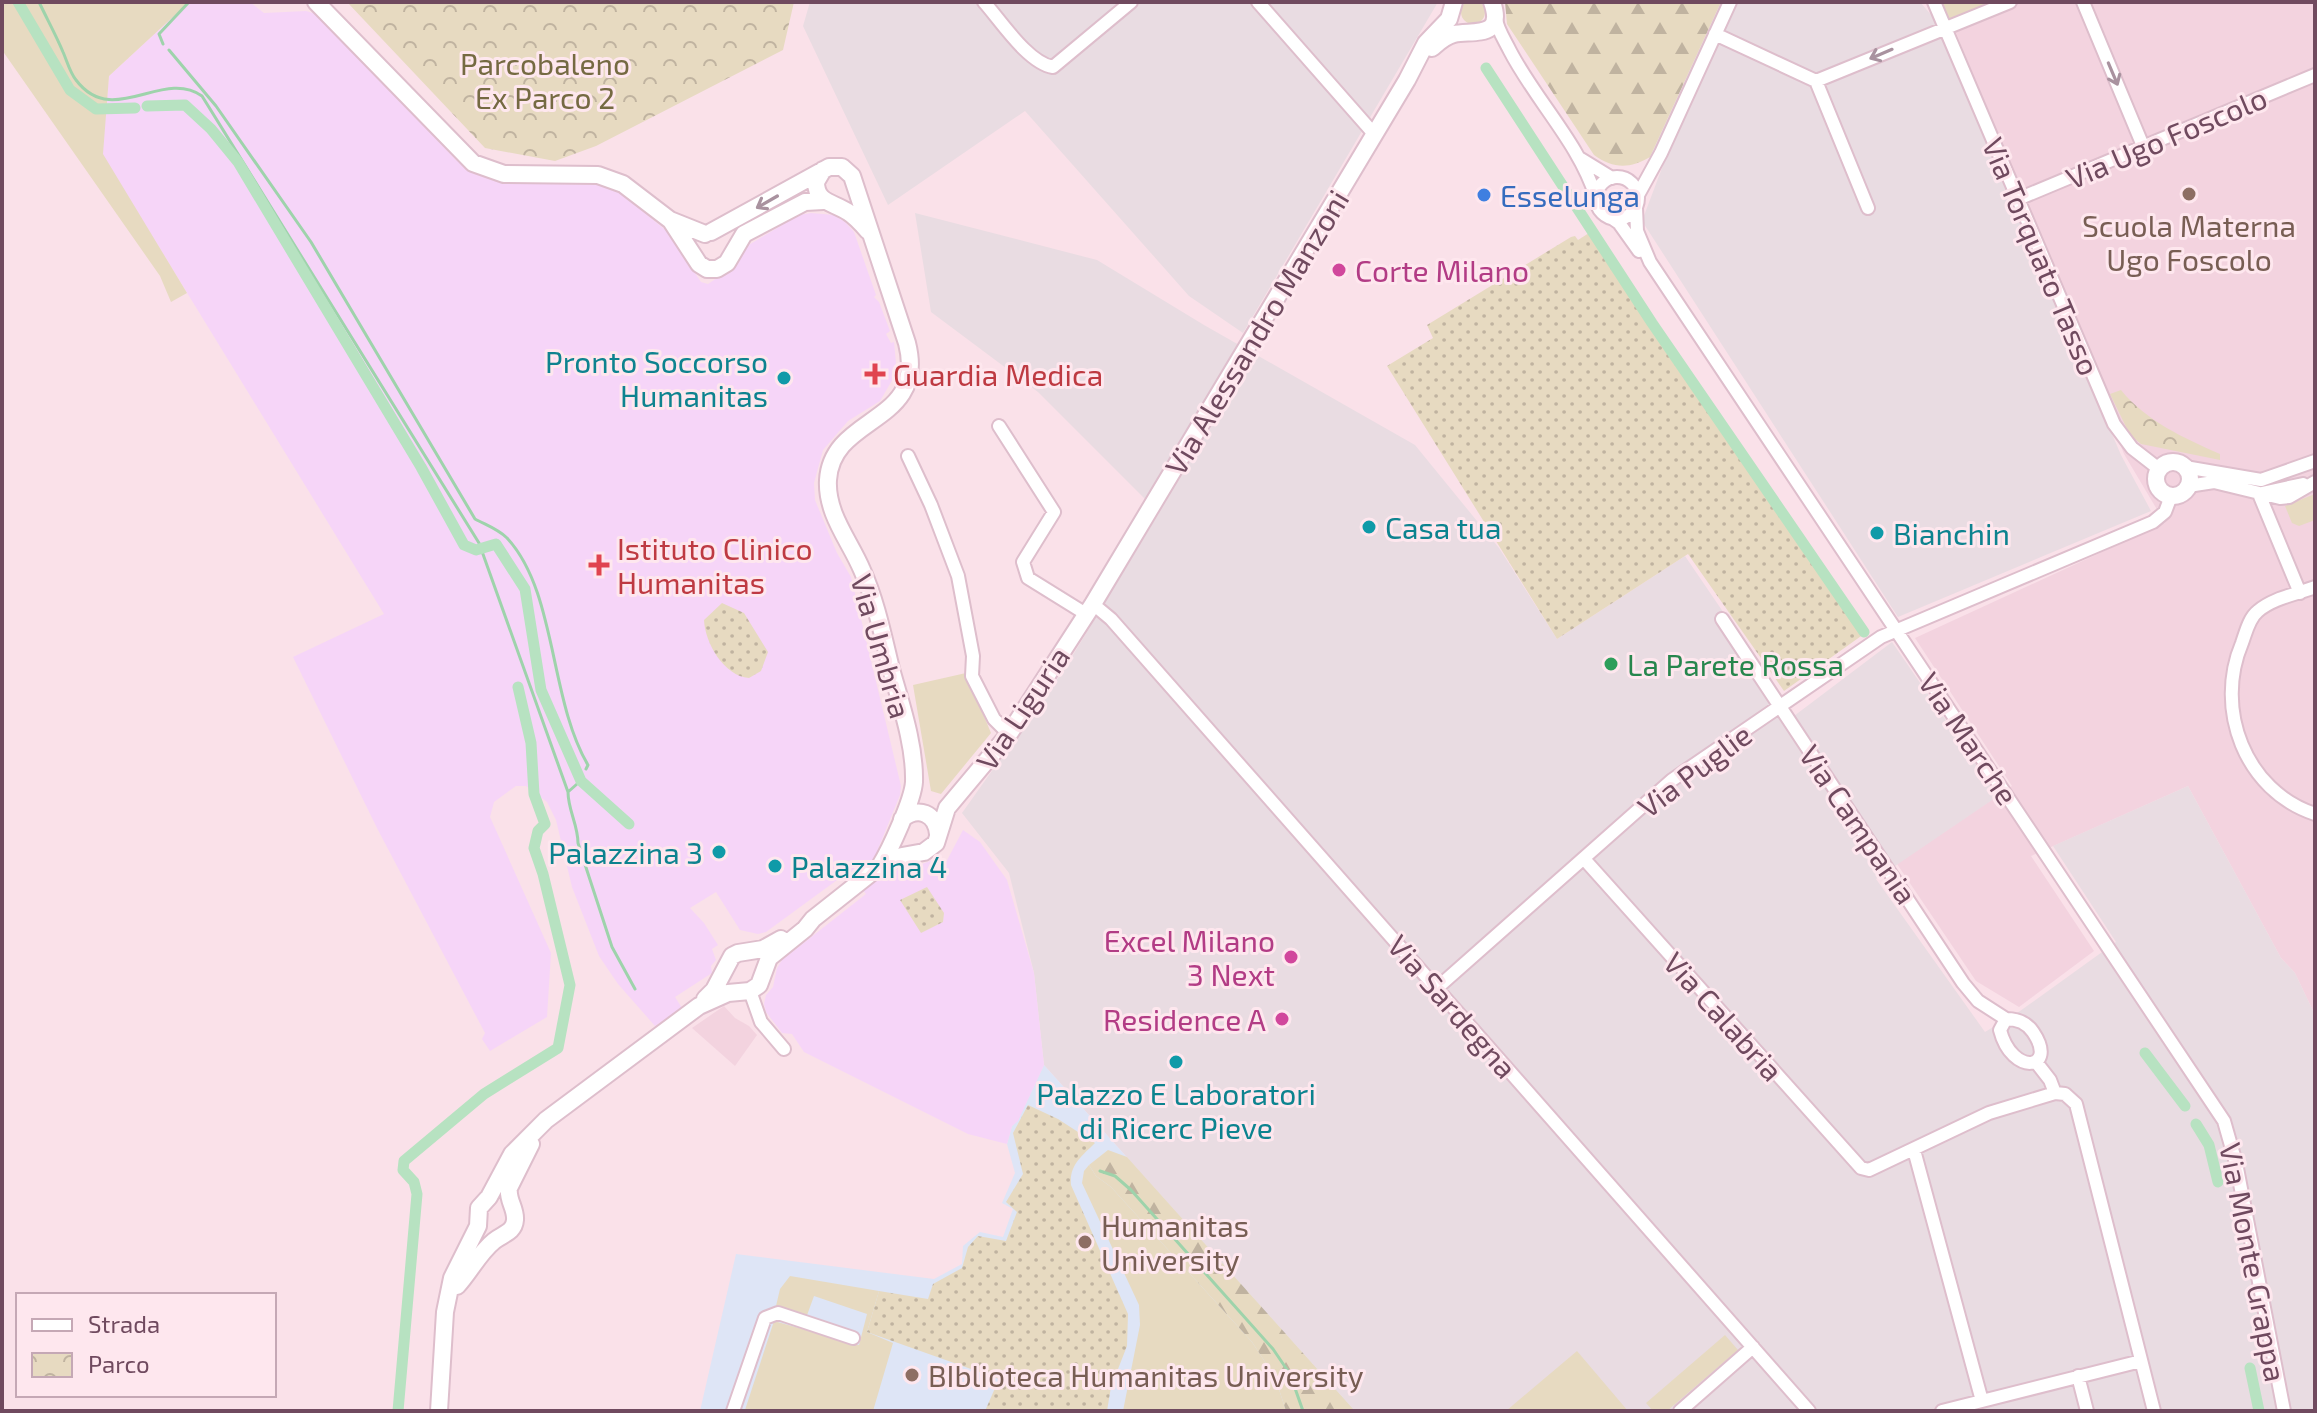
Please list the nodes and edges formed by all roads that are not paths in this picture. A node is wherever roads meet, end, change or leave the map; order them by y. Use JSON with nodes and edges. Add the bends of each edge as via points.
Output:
{"nodes":[{"id":1,"x":314,"y":2,"type":"edge"},
{"id":2,"x":984,"y":2,"type":"edge"},
{"id":3,"x":1131,"y":2,"type":"edge"},
{"id":4,"x":1258,"y":2,"type":"edge"},
{"id":5,"x":1730,"y":2,"type":"edge"},
{"id":6,"x":1934,"y":2,"type":"edge"},
{"id":7,"x":2083,"y":2,"type":"edge"},
{"id":8,"x":2005,"y":3,"type":"edge"},
{"id":9,"x":1452,"y":7,"type":"edge"},
{"id":10,"x":1494,"y":8,"type":"edge"},
{"id":11,"x":1946,"y":27,"type":"junction"},
{"id":12,"x":1474,"y":34,"type":"junction"},
{"id":13,"x":1715,"y":34,"type":"junction"},
{"id":14,"x":1418,"y":59,"type":"junction"},
{"id":15,"x":1518,"y":65,"type":"junction"},
{"id":16,"x":2315,"y":75,"type":"edge"},
{"id":17,"x":1816,"y":81,"type":"junction"},
{"id":18,"x":1375,"y":135,"type":"junction"},
{"id":19,"x":2143,"y":146,"type":"junction"},
{"id":20,"x":1579,"y":157,"type":"junction"},
{"id":21,"x":1654,"y":163,"type":"junction"},
{"id":22,"x":823,"y":170,"type":"junction"},
{"id":23,"x":1616,"y":178,"type":"junction"},
{"id":24,"x":854,"y":182,"type":"junction"},
{"id":25,"x":1596,"y":197,"type":"junction"},
{"id":26,"x":2018,"y":199,"type":"junction"},
{"id":27,"x":1637,"y":202,"type":"junction"},
{"id":28,"x":829,"y":203,"type":"junction"},
{"id":29,"x":1868,"y":208,"type":"dead end"},
{"id":30,"x":1612,"y":218,"type":"junction"},
{"id":31,"x":670,"y":220,"type":"junction"},
{"id":32,"x":869,"y":232,"type":"junction"},
{"id":33,"x":708,"y":233,"type":"junction"},
{"id":34,"x":732,"y":252,"type":"junction"},
{"id":35,"x":694,"y":253,"type":"junction"},
{"id":36,"x":1650,"y":262,"type":"junction"},
{"id":37,"x":999,"y":426,"type":"dead end"},
{"id":38,"x":908,"y":456,"type":"dead end"},
{"id":39,"x":2315,"y":461,"type":"edge"},
{"id":40,"x":2185,"y":467,"type":"junction"},
{"id":41,"x":2159,"y":469,"type":"junction"},
{"id":42,"x":2315,"y":482,"type":"edge"},
{"id":43,"x":2188,"y":486,"type":"junction"},
{"id":44,"x":2259,"y":494,"type":"junction"},
{"id":45,"x":2171,"y":496,"type":"junction"},
{"id":46,"x":2315,"y":587,"type":"edge"},
{"id":47,"x":2300,"y":593,"type":"junction"},
{"id":48,"x":1089,"y":609,"type":"junction"},
{"id":49,"x":1722,"y":619,"type":"dead end"},
{"id":50,"x":1896,"y":630,"type":"junction"},
{"id":51,"x":1780,"y":706,"type":"junction"},
{"id":52,"x":1009,"y":734,"type":"junction"},
{"id":53,"x":914,"y":785,"type":"junction"},
{"id":54,"x":947,"y":808,"type":"junction"},
{"id":55,"x":925,"y":813,"type":"junction"},
{"id":56,"x":2315,"y":814,"type":"edge"},
{"id":57,"x":899,"y":825,"type":"junction"},
{"id":58,"x":938,"y":834,"type":"junction"},
{"id":59,"x":915,"y":853,"type":"junction"},
{"id":60,"x":1585,"y":860,"type":"junction"},
{"id":61,"x":880,"y":866,"type":"junction"},
{"id":62,"x":813,"y":919,"type":"junction"},
{"id":63,"x":749,"y":952,"type":"junction"},
{"id":64,"x":765,"y":969,"type":"junction"},
{"id":65,"x":725,"y":971,"type":"junction"},
{"id":66,"x":1437,"y":988,"type":"junction"},
{"id":67,"x":745,"y":991,"type":"junction"},
{"id":68,"x":699,"y":1006,"type":"junction"},
{"id":69,"x":2006,"y":1019,"type":"junction"},
{"id":70,"x":784,"y":1049,"type":"dead end"},
{"id":71,"x":2036,"y":1062,"type":"junction"},
{"id":72,"x":2055,"y":1093,"type":"junction"},
{"id":73,"x":2221,"y":1115,"type":"joint"},
{"id":74,"x":546,"y":1120,"type":"junction"},
{"id":75,"x":1914,"y":1150,"type":"junction"},
{"id":76,"x":483,"y":1203,"type":"junction"},
{"id":77,"x":512,"y":1207,"type":"junction"},
{"id":78,"x":478,"y":1226,"type":"junction"},
{"id":79,"x":498,"y":1237,"type":"junction"},
{"id":80,"x":450,"y":1293,"type":"junction"},
{"id":81,"x":853,"y":1338,"type":"dead end"},
{"id":82,"x":1753,"y":1347,"type":"junction"},
{"id":83,"x":2141,"y":1361,"type":"junction"},
{"id":84,"x":2078,"y":1376,"type":"junction"},
{"id":85,"x":1982,"y":1401,"type":"junction"},
{"id":86,"x":439,"y":1411,"type":"edge"},
{"id":87,"x":733,"y":1411,"type":"edge"},
{"id":88,"x":1680,"y":1411,"type":"edge"},
{"id":89,"x":1809,"y":1411,"type":"edge"},
{"id":90,"x":1942,"y":1411,"type":"edge"},
{"id":91,"x":2087,"y":1411,"type":"edge"},
{"id":92,"x":2154,"y":1411,"type":"edge"},
{"id":93,"x":2284,"y":1411,"type":"edge"}],
"edges":[{"from":1,"to":31,"type":"street","via":[[473,163],[504,174],[611,178]]},
{"from":2,"to":3,"type":"street","via":[[1045,66],[1059,64]]},
{"from":4,"to":18,"type":"street"},
{"from":5,"to":13,"type":"street"},
{"from":6,"to":11,"type":"street","name":"Via Torquato Tasso"},
{"from":7,"to":19,"type":"street","one_way":true},
{"from":8,"to":11,"type":"street"},
{"from":9,"to":12,"type":"street","name":"Via Alessandro Manzoni","via":[[1458,28]]},
{"from":9,"to":14,"type":"street","name":"Via Alessandro Manzoni","via":[[1447,22]]},
{"from":10,"to":12,"type":"street","via":[[1489,27]]},
{"from":10,"to":15,"type":"street","via":[[1497,27]]},
{"from":11,"to":17,"type":"street","one_way":true},
{"from":11,"to":26,"type":"street","name":"Via Torquato Tasso"},
{"from":12,"to":14,"type":"street","name":"Via Alessandro Manzoni","via":[[1448,36]]},
{"from":12,"to":15,"type":"street","via":[[1492,39]]},
{"from":13,"to":17,"type":"street"},
{"from":13,"to":21,"type":"street"},
{"from":14,"to":18,"type":"street","name":"Via Alessandro Manzoni"},
{"from":15,"to":20,"type":"street"},
{"from":16,"to":19,"type":"street","name":"Via Ugo Foscolo"},
{"from":17,"to":29,"type":"street"},
{"from":18,"to":48,"type":"street","name":"Via Alessandro Manzoni"},
{"from":19,"to":26,"type":"street","name":"Via Ugo Foscolo"},
{"from":20,"to":23,"type":"street"},
{"from":20,"to":25,"type":"street"},
{"from":21,"to":23,"type":"street"},
{"from":21,"to":27,"type":"street"},
{"from":22,"to":24,"type":"street","via":[[842,167]]},
{"from":22,"to":28,"type":"street","via":[[815,185]]},
{"from":22,"to":33,"type":"street","one_way":true},
{"from":23,"to":25,"type":"street","via":[[1601,185]]},
{"from":23,"to":27,"type":"street","via":[[1631,183]]},
{"from":24,"to":28,"type":"street","via":[[847,200]]},
{"from":24,"to":32,"type":"street"},
{"from":25,"to":30,"type":"street","via":[[1600,210]]},
{"from":26,"to":41,"type":"street","name":"Via Torquato Tasso","via":[[2114,424],[2132,448]]},
{"from":27,"to":30,"type":"street","via":[[1625,218]]},
{"from":27,"to":36,"type":"street","via":[[1637,231]]},
{"from":28,"to":32,"type":"street"},
{"from":28,"to":34,"type":"street","via":[[805,202],[773,217],[744,234]]},
{"from":30,"to":36,"type":"street"},
{"from":31,"to":33,"type":"street"},
{"from":31,"to":35,"type":"street"},
{"from":32,"to":53,"type":"street","name":"Via Umbria","via":[[907,343],[910,371],[895,405],[857,430],[837,451],[828,478],[831,507],[863,570],[878,619],[905,721]]},
{"from":33,"to":34,"type":"street","via":[[725,237]]},
{"from":33,"to":35,"type":"street","via":[[696,243]]},
{"from":34,"to":35,"type":"street","via":[[725,266],[711,270],[699,264]]},
{"from":36,"to":50,"type":"street","name":"Via Marche"},
{"from":37,"to":48,"type":"street","name":"Via Sardegna","via":[[1054,512],[1023,562],[1024,571],[1028,578]]},
{"from":38,"to":52,"type":"street","via":[[958,576],[972,676],[994,719]]},
{"from":39,"to":40,"type":"street","via":[[2261,480]]},
{"from":40,"to":41,"type":"street","via":[[2172,462]]},
{"from":40,"to":43,"type":"street"},
{"from":41,"to":45,"type":"street","via":[[2157,483]]},
{"from":42,"to":44,"type":"street","via":[[2289,497]]},
{"from":43,"to":44,"type":"street","via":[[2214,482]]},
{"from":43,"to":45,"type":"street"},
{"from":44,"to":47,"type":"street"},
{"from":45,"to":50,"type":"street","name":"Via Puglie","via":[[2165,512],[2153,522]]},
{"from":46,"to":47,"type":"street"},
{"from":47,"to":56,"type":"street","via":[[2269,604],[2252,619],[2235,658],[2231,710],[2237,735],[2263,780],[2283,798]]},
{"from":48,"to":52,"type":"street","name":"Via Liguria"},
{"from":48,"to":66,"type":"street","name":"Via Sardegna","via":[[1122,631]]},
{"from":49,"to":51,"type":"street","name":"Via Campania"},
{"from":50,"to":51,"type":"street","name":"Via Puglie"},
{"from":50,"to":73,"type":"street","name":"Via Marche"},
{"from":51,"to":60,"type":"street","name":"Via Puglie","via":[[1672,780]]},
{"from":51,"to":69,"type":"street","name":"Via Campania","via":[[1963,983],[1978,1001]]},
{"from":52,"to":54,"type":"street","name":"Via Liguria"},
{"from":53,"to":55,"type":"street"},
{"from":53,"to":57,"type":"street","name":"Via Umbria"},
{"from":54,"to":55,"type":"street","name":"Via Liguria"},
{"from":54,"to":58,"type":"street","name":"Via Liguria"},
{"from":55,"to":57,"type":"street","via":[[914,812]]},
{"from":55,"to":58,"type":"street","via":[[935,821]]},
{"from":57,"to":59,"type":"street","via":[[902,846]]},
{"from":57,"to":61,"type":"street"},
{"from":58,"to":59,"type":"street","via":[[933,847]]},
{"from":59,"to":61,"type":"street"},
{"from":60,"to":66,"type":"street","name":"Via Puglie"},
{"from":60,"to":75,"type":"street","name":"Via Calabria","via":[[1865,1170]]},
{"from":61,"to":62,"type":"street"},
{"from":62,"to":63,"type":"street","via":[[770,946]]},
{"from":62,"to":64,"type":"street","via":[[769,958]]},
{"from":63,"to":64,"type":"street"},
{"from":63,"to":65,"type":"street","via":[[732,956]]},
{"from":64,"to":67,"type":"street","via":[[762,982]]},
{"from":65,"to":67,"type":"street","via":[[729,983]]},
{"from":65,"to":68,"type":"street"},
{"from":66,"to":82,"type":"street","name":"Via Sardegna"},
{"from":67,"to":68,"type":"street"},
{"from":67,"to":70,"type":"street","via":[[761,1022]]},
{"from":68,"to":74,"type":"street"},
{"from":69,"to":71,"type":"street","name":"Via Campania","via":[[2033,1032],[2041,1048]]},
{"from":69,"to":71,"type":"street","name":"Via Campania","via":[[2000,1030],[2007,1048],[2020,1062]]},
{"from":71,"to":72,"type":"street","name":"Via Campania"},
{"from":72,"to":75,"type":"street","via":[[1989,1113]]},
{"from":72,"to":83,"type":"street","name":"Via Campania","via":[[2076,1104]]},
{"from":73,"to":93,"type":"street","name":"Via Monte Grappa","via":[[2230,1137]]},
{"from":74,"to":76,"type":"street","via":[[512,1154]]},
{"from":74,"to":77,"type":"street","via":[[514,1175],[508,1196]]},
{"from":75,"to":85,"type":"street"},
{"from":76,"to":77,"type":"street","via":[[501,1200]]},
{"from":76,"to":78,"type":"street"},
{"from":77,"to":79,"type":"street","via":[[513,1226]]},
{"from":78,"to":79,"type":"street","via":[[486,1235]]},
{"from":78,"to":80,"type":"street"},
{"from":79,"to":80,"type":"street"},
{"from":80,"to":86,"type":"street"},
{"from":81,"to":87,"type":"street","via":[[771,1314],[765,1318]]},
{"from":82,"to":88,"type":"street"},
{"from":82,"to":89,"type":"street","name":"Via Sardegna"},
{"from":83,"to":84,"type":"street"},
{"from":83,"to":92,"type":"street","name":"Via Campania"},
{"from":84,"to":85,"type":"street"},
{"from":84,"to":91,"type":"street"},
{"from":85,"to":90,"type":"street"}]}
